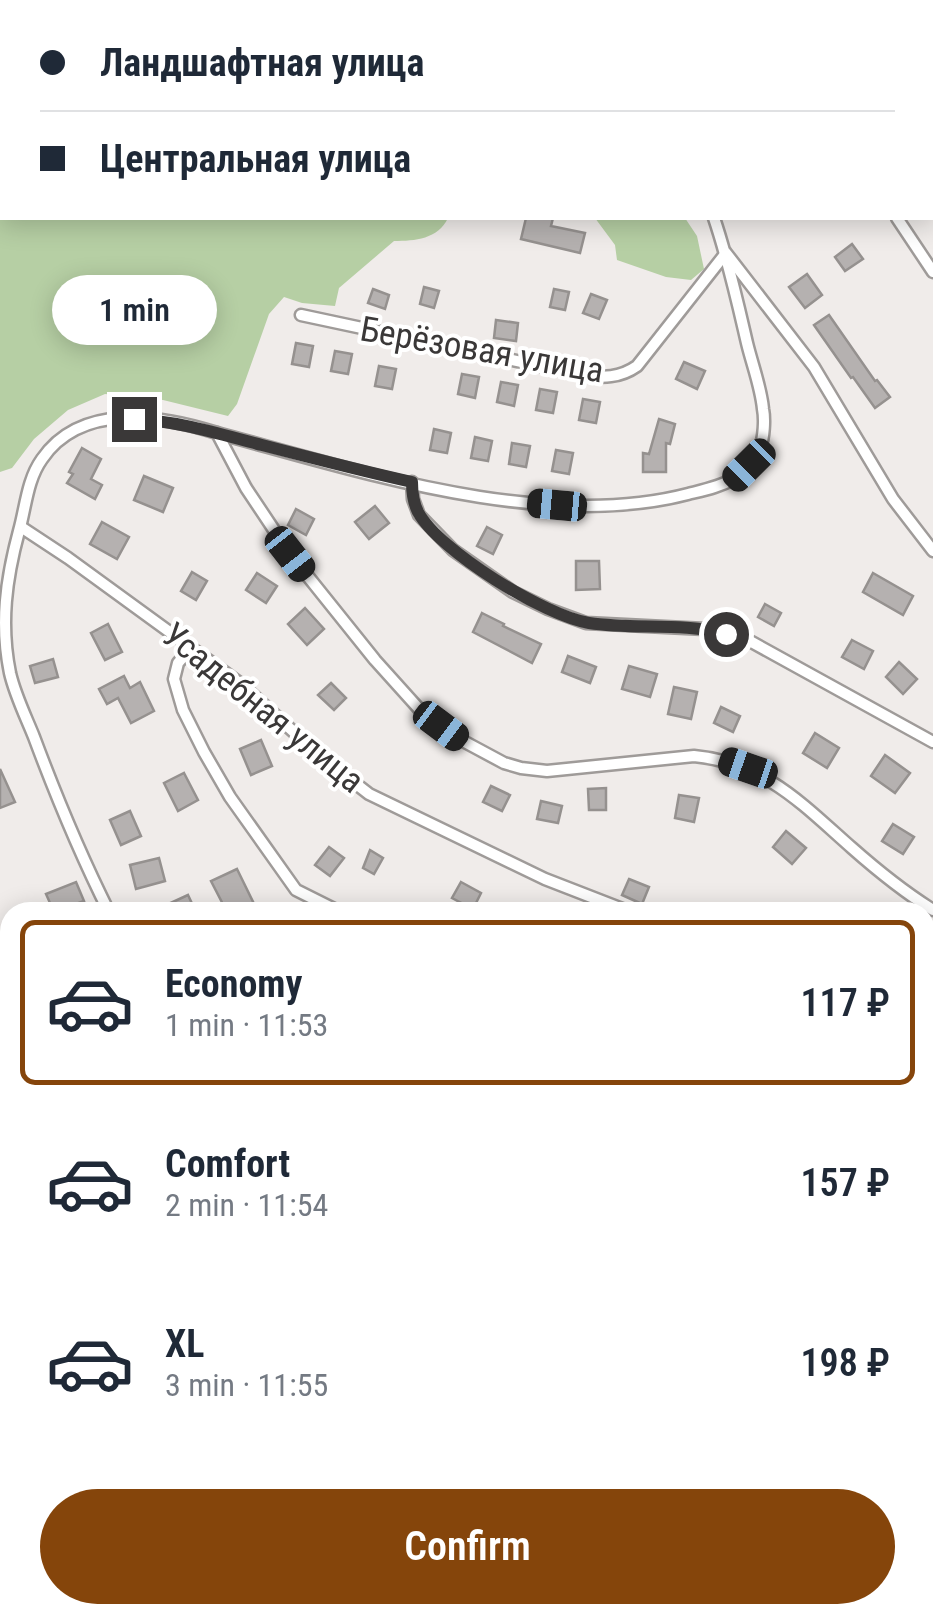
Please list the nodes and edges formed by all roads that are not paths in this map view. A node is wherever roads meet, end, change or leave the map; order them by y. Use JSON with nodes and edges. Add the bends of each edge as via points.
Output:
{"nodes":[{"id":1,"x":715,"y":220,"type":"edge"},
{"id":2,"x":898,"y":220,"type":"edge"},
{"id":3,"x":726,"y":253,"type":"junction"},
{"id":4,"x":933,"y":272,"type":"edge"},
{"id":5,"x":301,"y":315,"type":"dead end"},
{"id":6,"x":217,"y":433,"type":"junction"},
{"id":7,"x":412,"y":482,"type":"junction"},
{"id":8,"x":20,"y":527,"type":"junction"},
{"id":9,"x":933,"y":551,"type":"edge"},
{"id":10,"x":191,"y":648,"type":"junction"},
{"id":11,"x":933,"y":742,"type":"edge"},
{"id":12,"x":105,"y":902,"type":"edge"},
{"id":13,"x":320,"y":902,"type":"edge"},
{"id":14,"x":604,"y":902,"type":"edge"},
{"id":15,"x":921,"y":902,"type":"edge"}],
"edges":[{"from":1,"to":3,"type":"street"},
{"from":2,"to":4,"type":"street"},
{"from":3,"to":5,"type":"street","name":"Берёзовая улица","via":[[637,366],[602,378]]},
{"from":3,"to":7,"type":"street","via":[[764,410],[762,444],[730,484],[667,500],[588,508],[494,500]]},
{"from":3,"to":9,"type":"street","via":[[814,368],[892,499]]},
{"from":6,"to":7,"type":"street"},
{"from":6,"to":8,"type":"street","via":[[158,420],[110,418],[82,425],[42,458]]},
{"from":6,"to":15,"type":"street","via":[[290,554],[420,710],[462,741],[504,763],[547,771],[694,756],[748,768],[794,796]]},
{"from":7,"to":11,"type":"street","via":[[419,515],[453,550],[513,592],[586,622],[705,629],[748,640]]},
{"from":8,"to":10,"type":"street","name":"Усадебная улица"},
{"from":8,"to":12,"type":"street","via":[[5,592],[11,676]]},
{"from":10,"to":13,"type":"street","via":[[174,680],[204,752],[296,890]]},
{"from":10,"to":14,"type":"street","name":"Усадебная улица","via":[[370,794]]}]}
